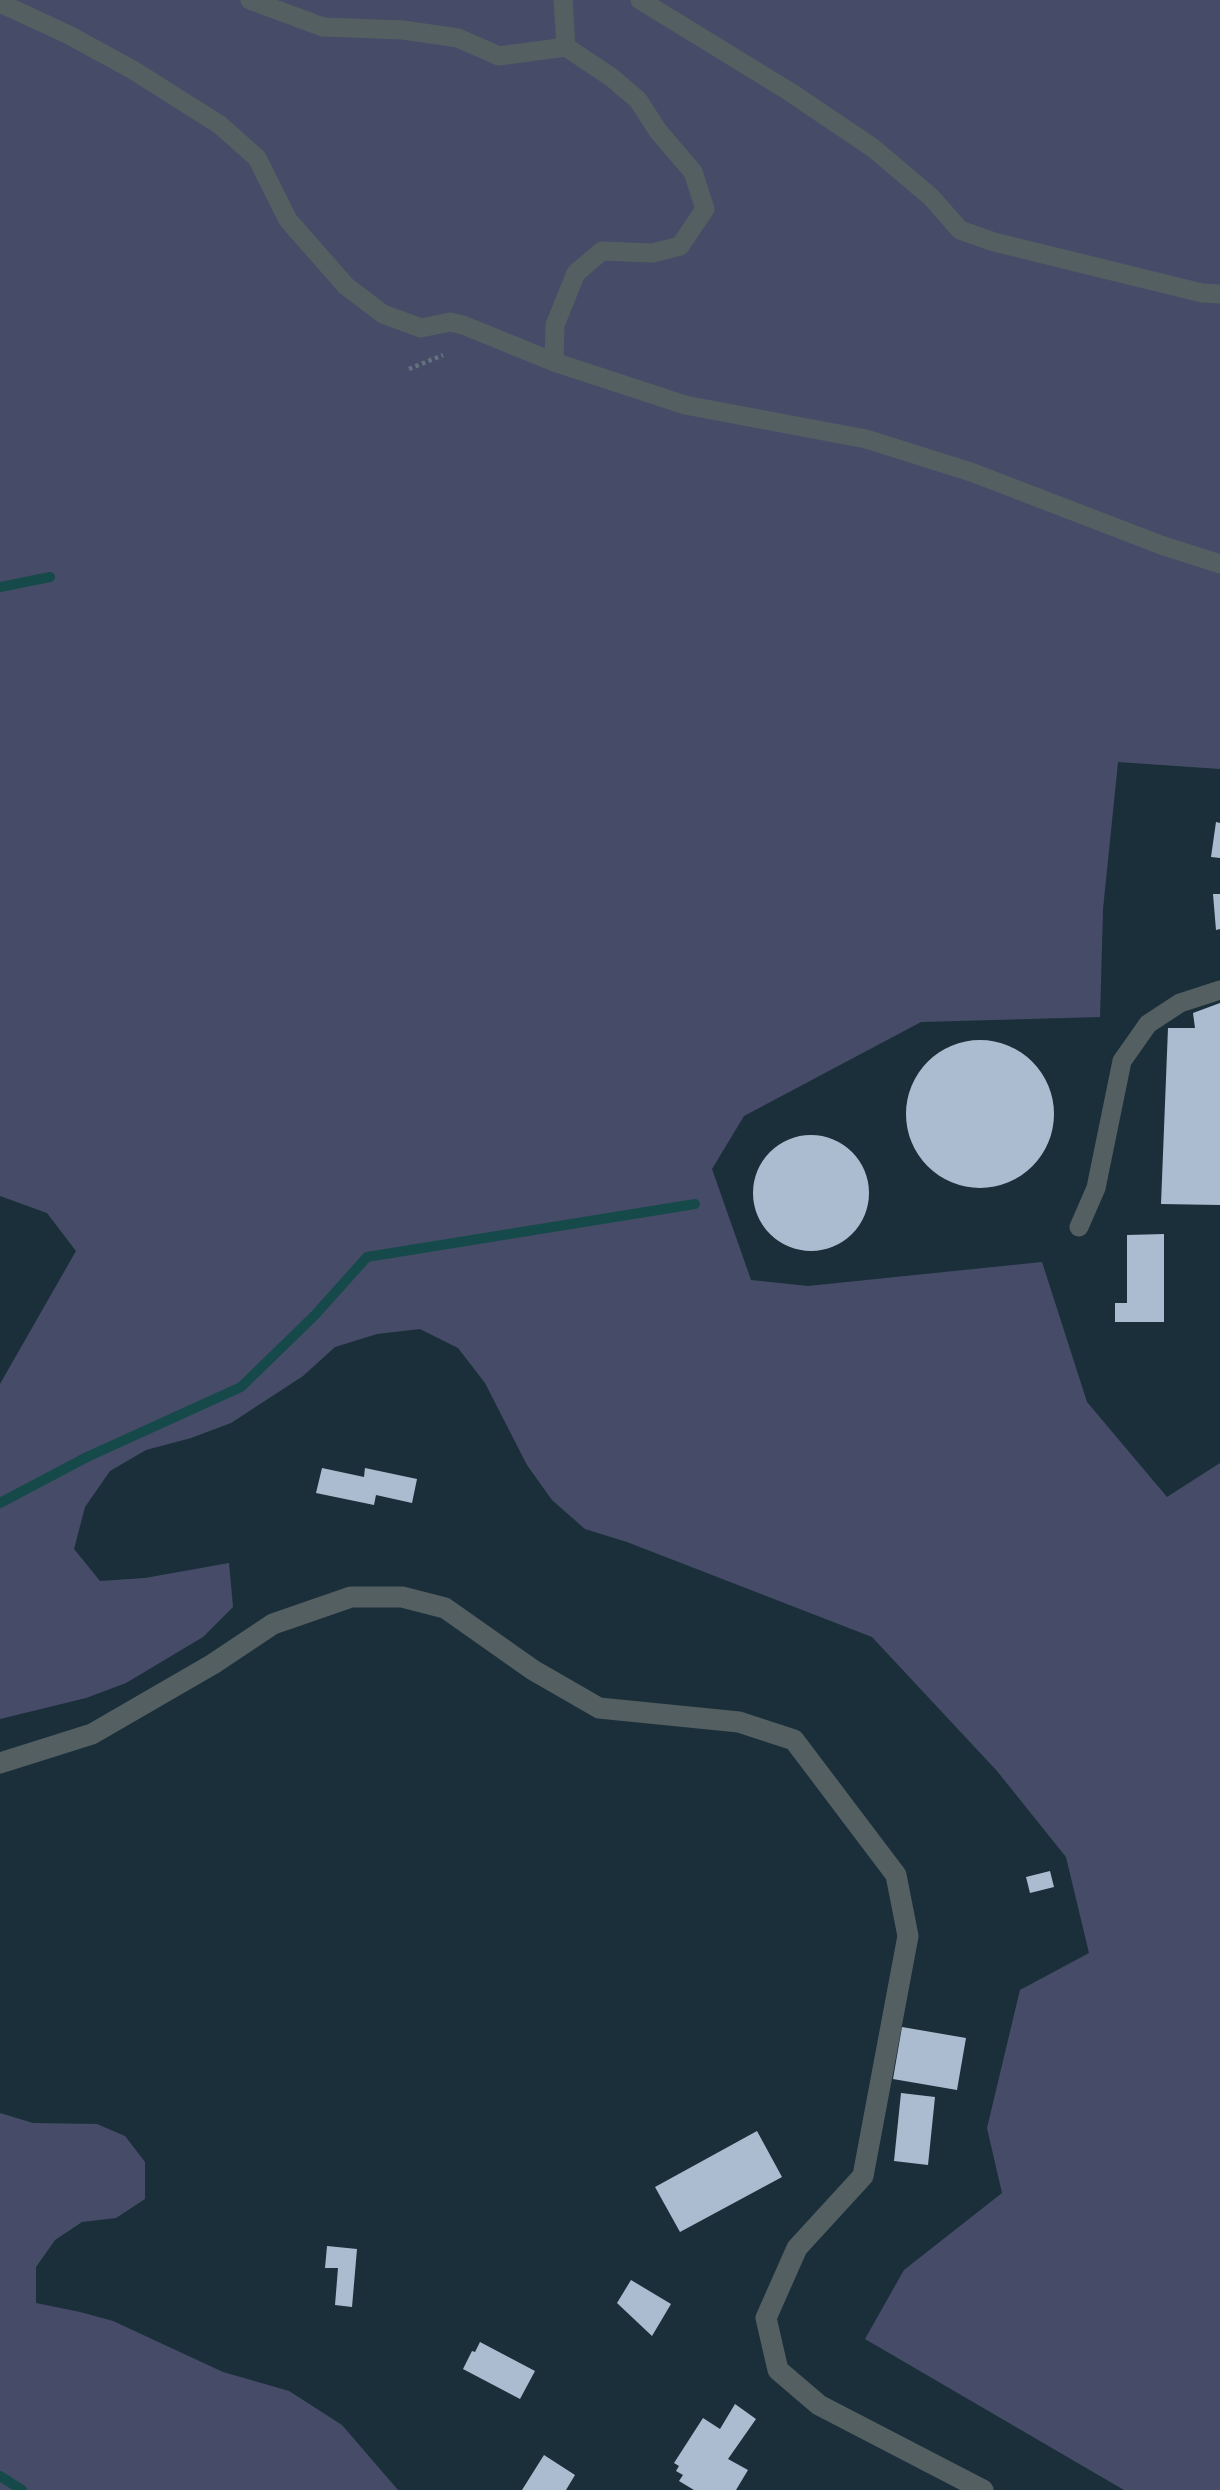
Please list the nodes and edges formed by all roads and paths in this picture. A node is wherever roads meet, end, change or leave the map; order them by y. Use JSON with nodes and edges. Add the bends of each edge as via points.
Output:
{"nodes":[{"id":1,"x":250,"y":0,"type":"edge"},
{"id":2,"x":563,"y":0,"type":"edge"},
{"id":3,"x":640,"y":0,"type":"edge"},
{"id":4,"x":0,"y":3,"type":"edge"},
{"id":5,"x":566,"y":47,"type":"junction"},
{"id":6,"x":1220,"y":294,"type":"edge"},
{"id":7,"x":554,"y":362,"type":"junction"},
{"id":8,"x":1220,"y":564,"type":"edge"},
{"id":9,"x":1220,"y":990,"type":"edge"},
{"id":10,"x":1079,"y":1227,"type":"dead end"},
{"id":11,"x":0,"y":1763,"type":"edge"},
{"id":12,"x":983,"y":2490,"type":"edge"}],
"edges":[{"from":1,"to":5,"type":"lane","via":[[323,27],[458,38],[499,56]]},
{"from":2,"to":5,"type":"lane"},
{"from":3,"to":6,"type":"lane","via":[[873,148],[931,197],[960,230],[994,242]]},
{"from":4,"to":7,"type":"lane","via":[[133,70],[220,125],[257,158],[288,220],[346,286],[383,314],[421,328],[463,325]]},
{"from":5,"to":7,"type":"lane","via":[[638,100],[693,172],[705,209],[680,246],[653,253],[601,251],[576,273],[555,325]]},
{"from":7,"to":8,"type":"lane","via":[[685,405],[866,439],[971,472]]},
{"from":9,"to":10,"type":"lane","via":[[1180,1003],[1148,1024],[1122,1061],[1096,1188]]},
{"from":11,"to":12,"type":"street","via":[[92,1734],[273,1624],[351,1597],[402,1597],[446,1608],[533,1670],[599,1708],[739,1722],[794,1740],[896,1875],[908,1936],[863,2176],[797,2248],[766,2318],[778,2370],[819,2405]]}]}
